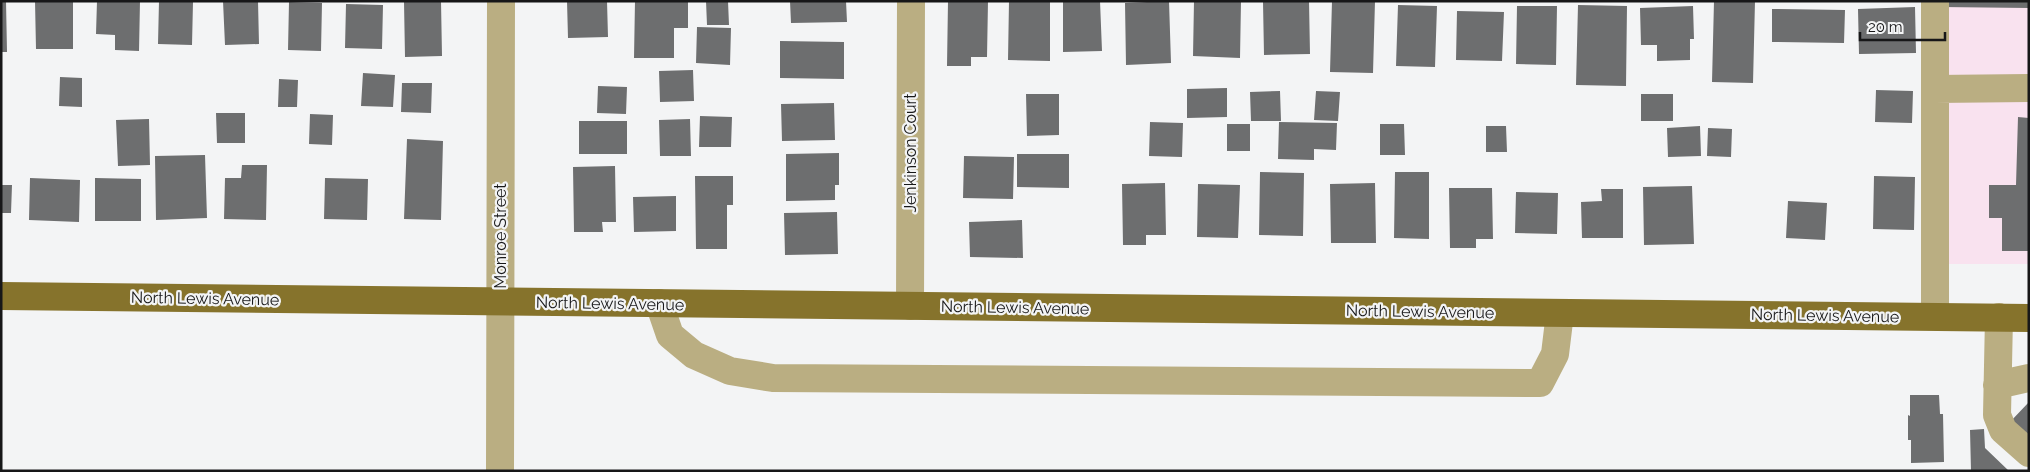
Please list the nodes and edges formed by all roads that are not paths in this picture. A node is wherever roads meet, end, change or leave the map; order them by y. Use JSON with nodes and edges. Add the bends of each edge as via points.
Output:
{"nodes":[{"id":1,"x":500,"y":1,"type":"edge"},
{"id":2,"x":911,"y":1,"type":"edge"},
{"id":3,"x":1935,"y":1,"type":"edge"},
{"id":4,"x":2029,"y":88,"type":"edge"},
{"id":5,"x":1935,"y":89,"type":"junction"},
{"id":6,"x":1,"y":296,"type":"edge"},
{"id":7,"x":500,"y":301,"type":"junction"},
{"id":8,"x":659,"y":303,"type":"junction"},
{"id":9,"x":910,"y":306,"type":"junction"},
{"id":10,"x":1560,"y":313,"type":"junction"},
{"id":11,"x":1935,"y":316,"type":"junction"},
{"id":12,"x":1999,"y":317,"type":"junction"},
{"id":13,"x":2029,"y":318,"type":"edge"},
{"id":14,"x":2029,"y":378,"type":"edge"},
{"id":15,"x":1997,"y":385,"type":"junction"},
{"id":16,"x":2029,"y":453,"type":"edge"},
{"id":17,"x":500,"y":471,"type":"edge"}],
"edges":[{"from":1,"to":7,"type":"street","name":"Monroe Street"},
{"from":2,"to":9,"type":"street","name":"Jenkinson Court"},
{"from":3,"to":5,"type":"street"},
{"from":4,"to":5,"type":"street"},
{"from":5,"to":11,"type":"street"},
{"from":6,"to":7,"type":"main road","name":"North Lewis Avenue"},
{"from":7,"to":8,"type":"main road","name":"North Lewis Avenue"},
{"from":7,"to":17,"type":"street","name":"Monroe Street"},
{"from":8,"to":9,"type":"main road","name":"North Lewis Avenue"},
{"from":8,"to":10,"type":"street","via":[[670,335],[694,355],[730,371],[773,378],[1540,383],[1555,354]]},
{"from":9,"to":10,"type":"main road","name":"North Lewis Avenue"},
{"from":10,"to":11,"type":"main road","name":"North Lewis Avenue"},
{"from":11,"to":12,"type":"main road","name":"North Lewis Avenue"},
{"from":12,"to":13,"type":"main road","name":"North Lewis Avenue"},
{"from":12,"to":15,"type":"street"},
{"from":14,"to":15,"type":"street"},
{"from":15,"to":16,"type":"street","via":[[1999,422],[2003,430]]}]}
